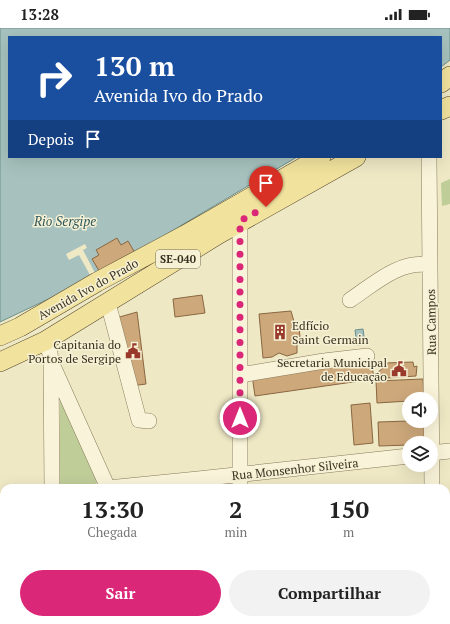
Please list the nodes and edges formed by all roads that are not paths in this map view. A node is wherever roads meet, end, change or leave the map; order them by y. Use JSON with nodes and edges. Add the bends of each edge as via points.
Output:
{"nodes":[{"id":1,"x":450,"y":76,"type":"edge"},
{"id":2,"x":442,"y":82,"type":"edge"},
{"id":3,"x":319,"y":158,"type":"edge"},
{"id":4,"x":354,"y":158,"type":"edge"},
{"id":5,"x":429,"y":158,"type":"edge"},
{"id":6,"x":240,"y":221,"type":"junction"},
{"id":7,"x":430,"y":265,"type":"junction"},
{"id":8,"x":97,"y":282,"type":"junction"},
{"id":9,"x":350,"y":300,"type":"dead end"},
{"id":10,"x":108,"y":303,"type":"junction"},
{"id":11,"x":0,"y":336,"type":"edge"},
{"id":12,"x":45,"y":341,"type":"junction"},
{"id":13,"x":367,"y":356,"type":"dead end"},
{"id":14,"x":51,"y":361,"type":"junction"},
{"id":15,"x":0,"y":362,"type":"edge"},
{"id":16,"x":240,"y":375,"type":"junction"},
{"id":17,"x":149,"y":421,"type":"dead end"},
{"id":18,"x":432,"y":436,"type":"edge"},
{"id":19,"x":450,"y":451,"type":"edge"},
{"id":20,"x":438,"y":452,"type":"edge"},
{"id":21,"x":402,"y":457,"type":"edge"},
{"id":22,"x":432,"y":472,"type":"edge"},
{"id":23,"x":240,"y":481,"type":"edge"},
{"id":24,"x":52,"y":484,"type":"edge"},
{"id":25,"x":106,"y":484,"type":"edge"},
{"id":26,"x":198,"y":484,"type":"edge"},
{"id":27,"x":432,"y":484,"type":"edge"}],
"edges":[{"from":1,"to":2,"type":"main road"},
{"from":3,"to":8,"type":"main road","name":"Avenida Ivo do Prado","number":"SE-040"},
{"from":4,"to":6,"type":"main road","name":"Avenida Ivo do Prado","number":"SE-040"},
{"from":5,"to":7,"type":"street","name":"Rua Campos"},
{"from":6,"to":10,"type":"main road","name":"Avenida Ivo do Prado","number":"SE-040"},
{"from":6,"to":16,"type":"street"},
{"from":7,"to":9,"type":"street","via":[[408,265],[390,273]]},
{"from":7,"to":18,"type":"street","name":"Rua Campos"},
{"from":8,"to":10,"type":"main road"},
{"from":8,"to":11,"type":"main road","name":"Avenida Ivo do Prado","number":"SE-040"},
{"from":10,"to":12,"type":"main road","name":"Avenida Ivo do Prado","number":"SE-040"},
{"from":10,"to":17,"type":"street","via":[[139,420]]},
{"from":12,"to":14,"type":"street"},
{"from":12,"to":15,"type":"main road","name":"Avenida Ivo do Prado","number":"SE-040"},
{"from":13,"to":16,"type":"street"},
{"from":14,"to":24,"type":"street"},
{"from":14,"to":25,"type":"street"},
{"from":16,"to":23,"type":"street"},
{"from":19,"to":20,"type":"street"},
{"from":21,"to":23,"type":"street","name":"Rua Monsenhor Silveira"},
{"from":22,"to":27,"type":"street","name":"Rua Campos"},
{"from":23,"to":26,"type":"street","name":"Rua Monsenhor Silveira"}]}
